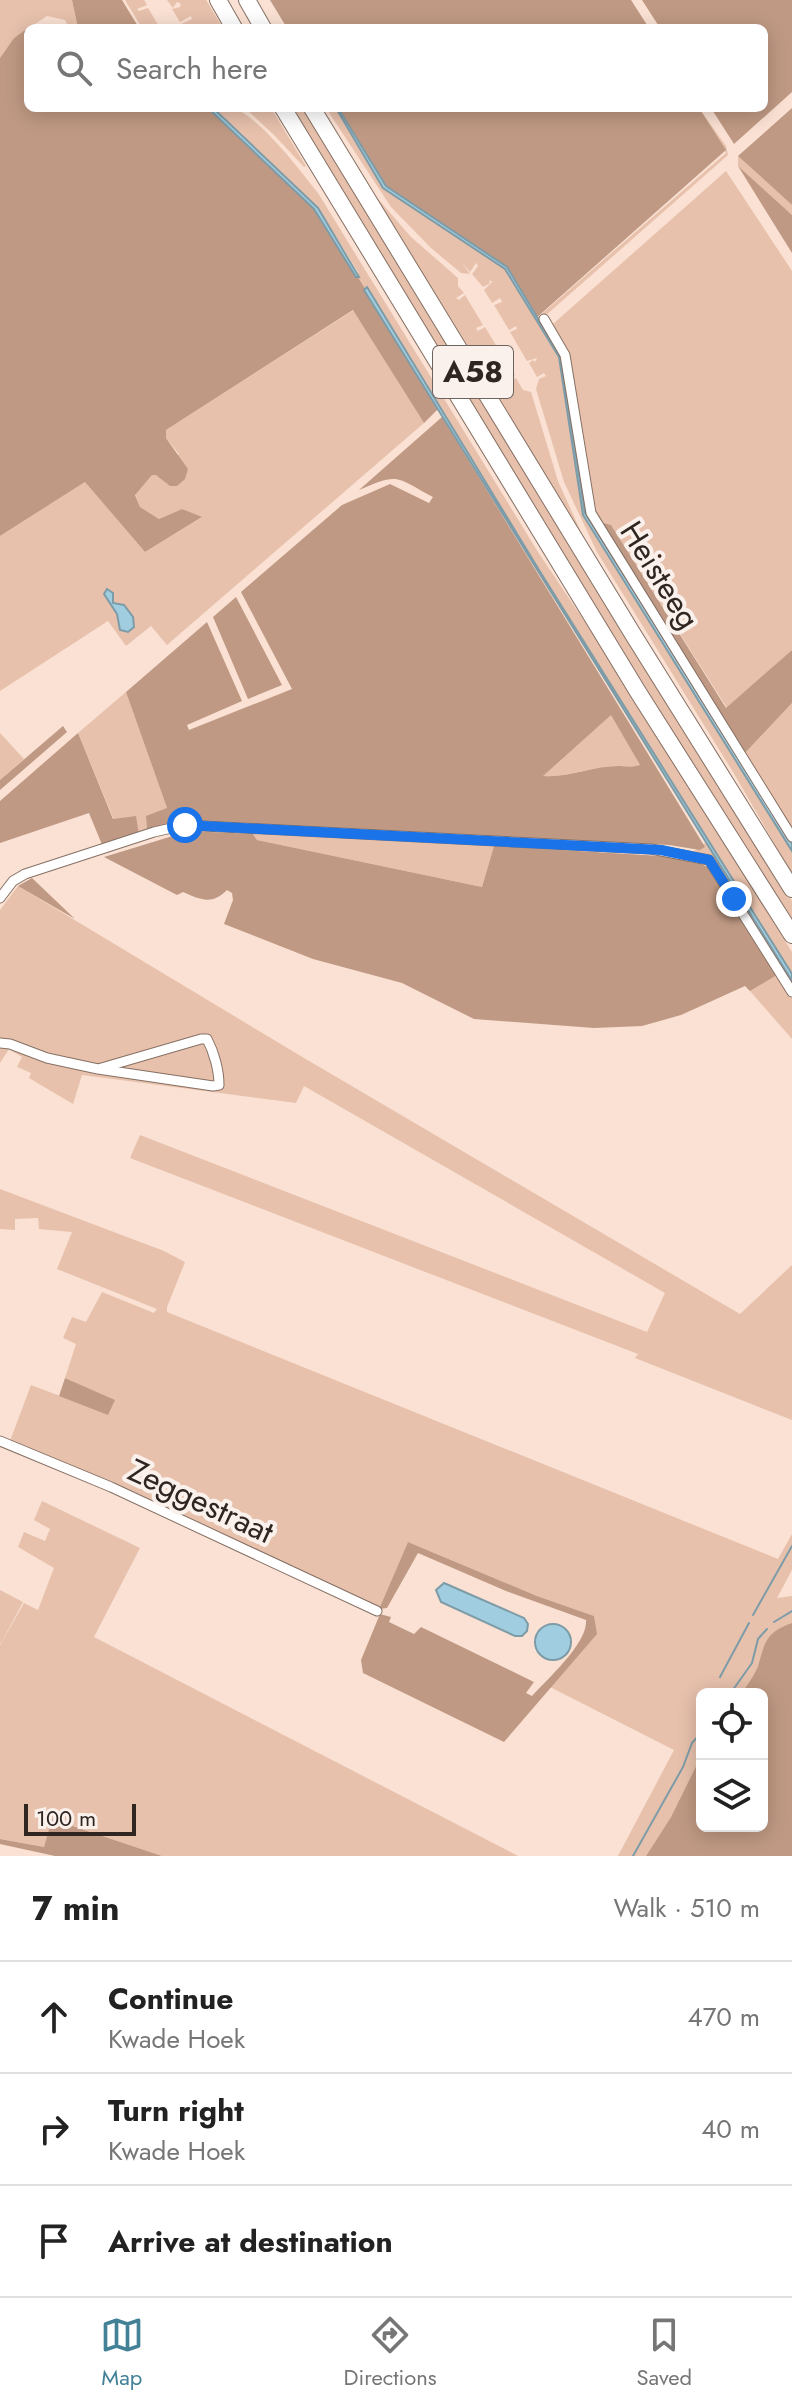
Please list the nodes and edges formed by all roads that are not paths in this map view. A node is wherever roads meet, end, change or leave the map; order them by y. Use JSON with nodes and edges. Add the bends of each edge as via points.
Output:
{"nodes":[{"id":1,"x":218,"y":0,"type":"edge"},
{"id":2,"x":247,"y":0,"type":"edge"},
{"id":3,"x":232,"y":24,"type":"edge"},
{"id":4,"x":261,"y":24,"type":"edge"},
{"id":5,"x":285,"y":112,"type":"edge"},
{"id":6,"x":314,"y":112,"type":"edge"},
{"id":7,"x":544,"y":319,"type":"dead end"},
{"id":8,"x":792,"y":837,"type":"edge"},
{"id":9,"x":792,"y":889,"type":"edge"},
{"id":10,"x":0,"y":898,"type":"edge"},
{"id":11,"x":792,"y":935,"type":"edge"},
{"id":12,"x":792,"y":992,"type":"edge"},
{"id":13,"x":0,"y":1043,"type":"edge"},
{"id":14,"x":98,"y":1069,"type":"junction"},
{"id":15,"x":0,"y":1441,"type":"edge"},
{"id":16,"x":377,"y":1611,"type":"dead end"}],
"edges":[{"from":1,"to":3,"type":"highway"},
{"from":2,"to":4,"type":"highway"},
{"from":5,"to":11,"type":"highway","number":"A58"},
{"from":6,"to":9,"type":"highway","number":"A58"},
{"from":7,"to":8,"type":"street","name":"Heisteeg","via":[[565,355],[591,513]]},
{"from":10,"to":12,"type":"street","via":[[25,874],[180,825],[651,849],[709,860]]},
{"from":13,"to":14,"type":"street"},
{"from":14,"to":14,"type":"street","via":[[213,1086],[219,1085],[207,1039]]},
{"from":15,"to":16,"type":"street","name":"Zeggestraat"}]}
